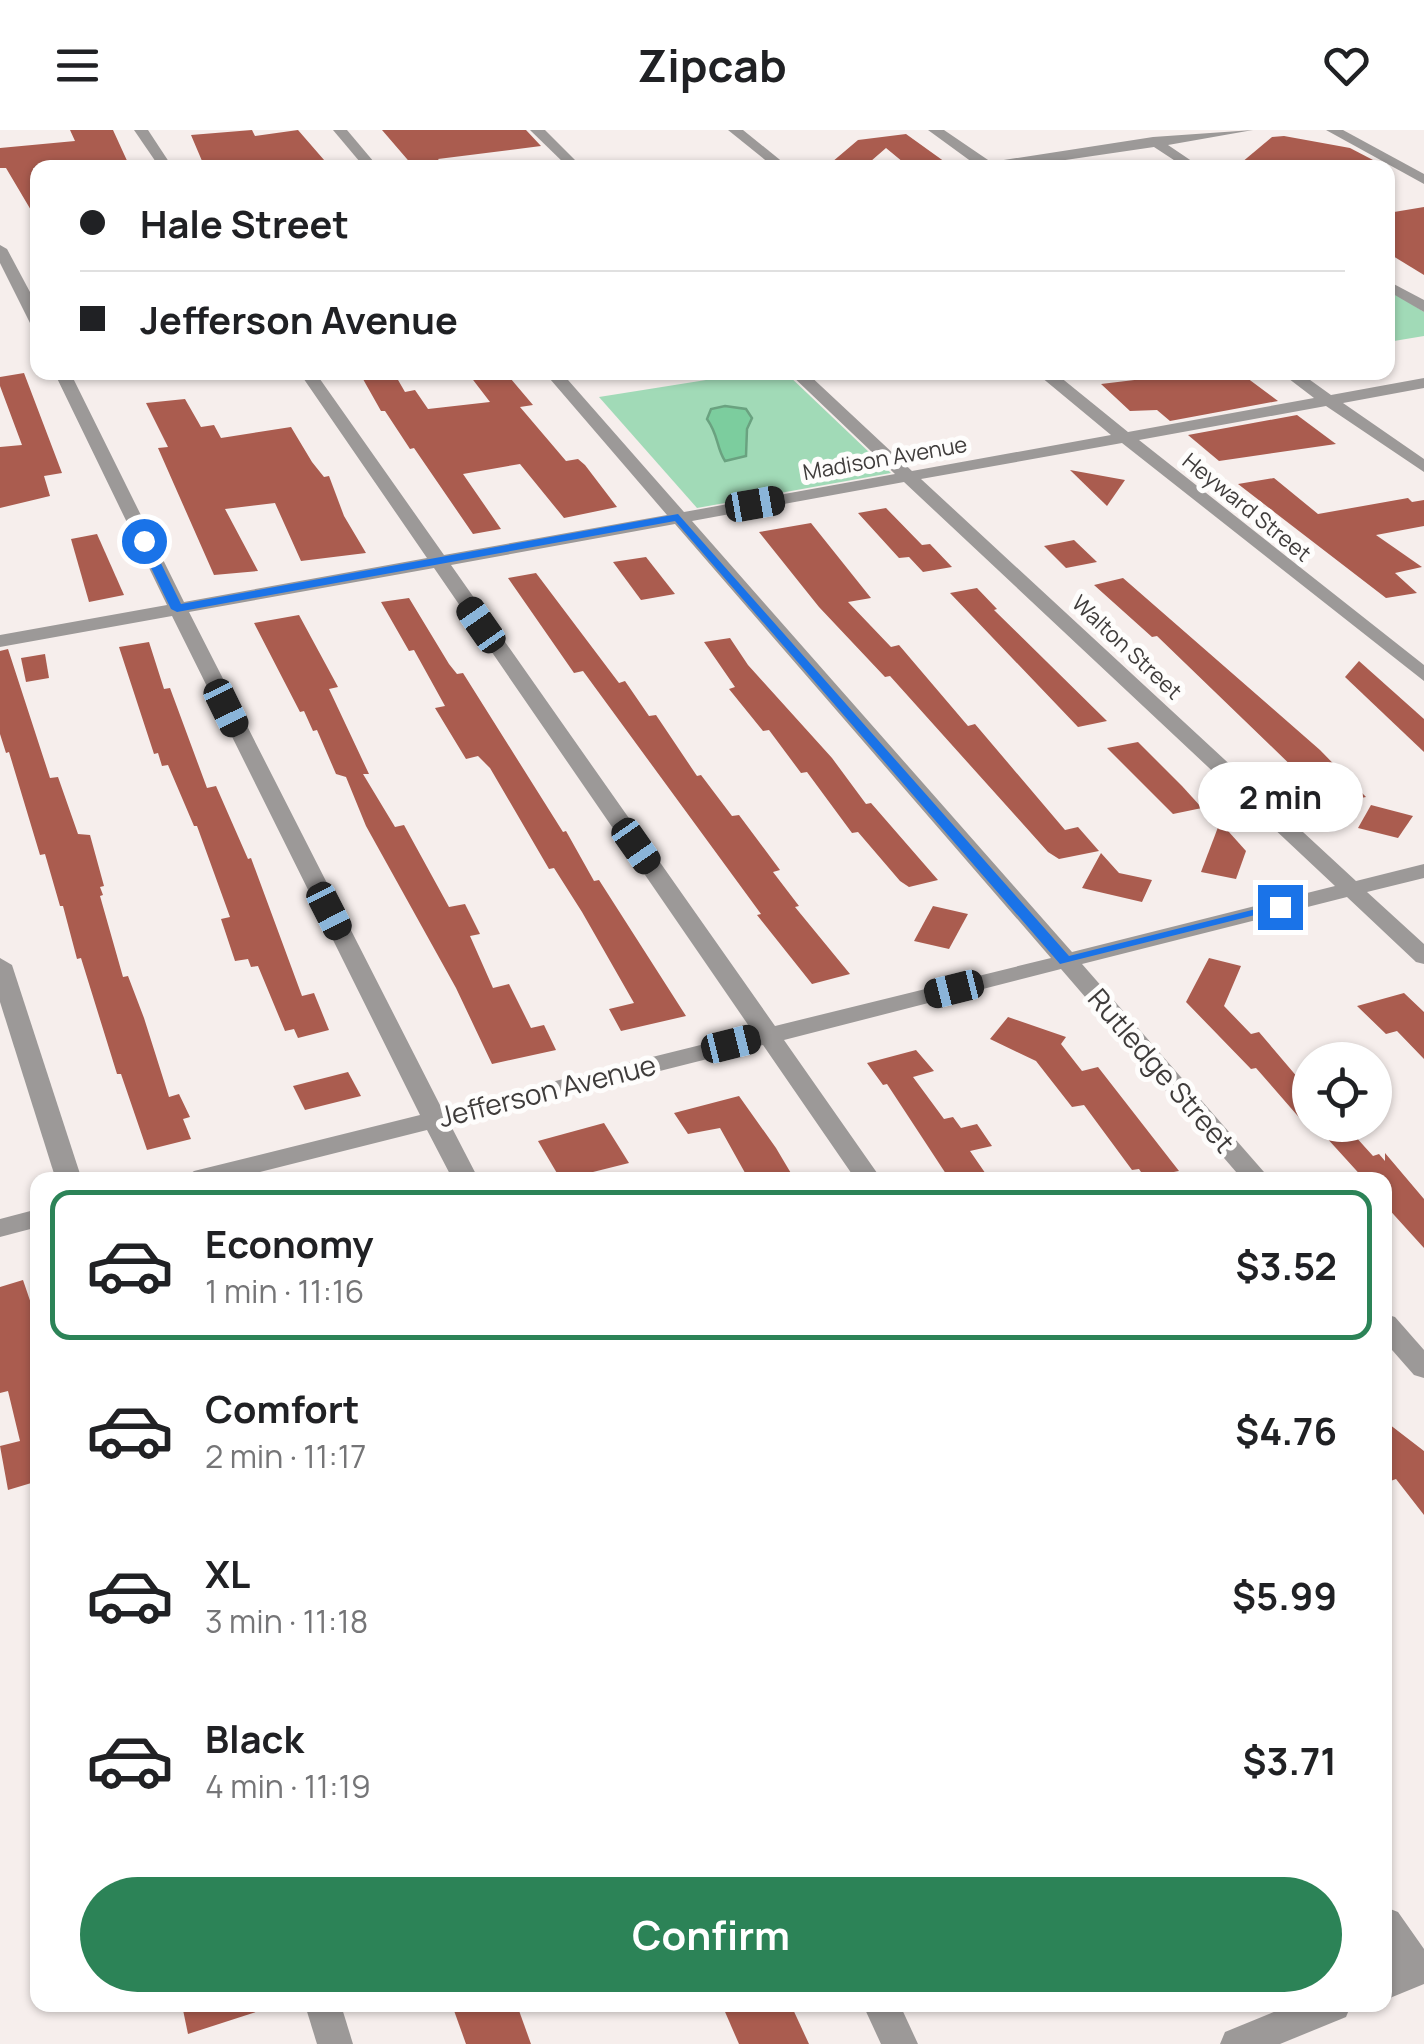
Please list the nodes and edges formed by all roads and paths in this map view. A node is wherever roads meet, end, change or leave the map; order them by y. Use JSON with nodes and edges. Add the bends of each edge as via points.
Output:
{"nodes":[{"id":1,"x":141,"y":130,"type":"edge"},
{"id":2,"x":340,"y":130,"type":"edge"},
{"id":3,"x":536,"y":130,"type":"edge"},
{"id":4,"x":736,"y":130,"type":"edge"},
{"id":5,"x":935,"y":130,"type":"edge"},
{"id":6,"x":1135,"y":130,"type":"edge"},
{"id":7,"x":1246,"y":130,"type":"edge"},
{"id":8,"x":1332,"y":130,"type":"edge"},
{"id":9,"x":1156,"y":142,"type":"junction"},
{"id":10,"x":161,"y":160,"type":"edge"},
{"id":11,"x":366,"y":160,"type":"edge"},
{"id":12,"x":568,"y":160,"type":"edge"},
{"id":13,"x":774,"y":160,"type":"edge"},
{"id":14,"x":976,"y":160,"type":"edge"},
{"id":15,"x":1034,"y":160,"type":"edge"},
{"id":16,"x":1184,"y":160,"type":"edge"},
{"id":17,"x":1387,"y":160,"type":"edge"},
{"id":18,"x":1395,"y":164,"type":"edge"},
{"id":19,"x":1424,"y":180,"type":"edge"},
{"id":20,"x":0,"y":249,"type":"edge"},
{"id":21,"x":1395,"y":289,"type":"edge"},
{"id":22,"x":26,"y":303,"type":"edge"},
{"id":23,"x":1424,"y":307,"type":"edge"},
{"id":24,"x":66,"y":380,"type":"edge"},
{"id":25,"x":313,"y":380,"type":"edge"},
{"id":26,"x":559,"y":380,"type":"edge"},
{"id":27,"x":805,"y":380,"type":"edge"},
{"id":28,"x":1053,"y":380,"type":"edge"},
{"id":29,"x":1299,"y":380,"type":"edge"},
{"id":30,"x":1424,"y":383,"type":"edge"},
{"id":31,"x":1328,"y":401,"type":"junction"},
{"id":32,"x":1124,"y":437,"type":"junction"},
{"id":33,"x":1424,"y":466,"type":"edge"},
{"id":34,"x":908,"y":477,"type":"junction"},
{"id":35,"x":678,"y":518,"type":"junction"},
{"id":36,"x":436,"y":562,"type":"junction"},
{"id":37,"x":177,"y":609,"type":"junction"},
{"id":38,"x":0,"y":641,"type":"edge"},
{"id":39,"x":1424,"y":676,"type":"edge"},
{"id":40,"x":1424,"y":871,"type":"edge"},
{"id":41,"x":1351,"y":890,"type":"junction"},
{"id":42,"x":1424,"y":957,"type":"edge"},
{"id":43,"x":1066,"y":961,"type":"junction"},
{"id":44,"x":0,"y":966,"type":"edge"},
{"id":45,"x":768,"y":1035,"type":"junction"},
{"id":46,"x":435,"y":1118,"type":"junction"},
{"id":47,"x":66,"y":1172,"type":"edge"},
{"id":48,"x":225,"y":1172,"type":"edge"},
{"id":49,"x":462,"y":1172,"type":"edge"},
{"id":50,"x":863,"y":1172,"type":"edge"},
{"id":51,"x":1251,"y":1172,"type":"edge"},
{"id":52,"x":30,"y":1220,"type":"edge"},
{"id":53,"x":0,"y":1228,"type":"edge"},
{"id":54,"x":1392,"y":1332,"type":"edge"},
{"id":55,"x":1424,"y":1368,"type":"edge"},
{"id":56,"x":1392,"y":1938,"type":"edge"},
{"id":57,"x":1409,"y":1973,"type":"edge"},
{"id":58,"x":325,"y":2012,"type":"edge"},
{"id":59,"x":884,"y":2012,"type":"edge"},
{"id":60,"x":1316,"y":2012,"type":"edge"},
{"id":61,"x":336,"y":2044,"type":"edge"},
{"id":62,"x":900,"y":2044,"type":"edge"},
{"id":63,"x":1238,"y":2044,"type":"edge"}],
"edges":[{"from":1,"to":10,"type":"street"},
{"from":2,"to":11,"type":"street"},
{"from":3,"to":12,"type":"street"},
{"from":4,"to":13,"type":"street"},
{"from":5,"to":14,"type":"street"},
{"from":6,"to":9,"type":"street"},
{"from":7,"to":9,"type":"street"},
{"from":8,"to":17,"type":"street"},
{"from":9,"to":15,"type":"street"},
{"from":9,"to":16,"type":"street"},
{"from":18,"to":19,"type":"street"},
{"from":20,"to":22,"type":"street"},
{"from":21,"to":23,"type":"street"},
{"from":24,"to":37,"type":"street"},
{"from":25,"to":36,"type":"street"},
{"from":26,"to":35,"type":"street","name":"Rutledge Street"},
{"from":27,"to":34,"type":"street","name":"Walton Street"},
{"from":28,"to":32,"type":"street","name":"Heyward Street"},
{"from":29,"to":31,"type":"street"},
{"from":30,"to":31,"type":"street","name":"Madison Avenue"},
{"from":31,"to":32,"type":"street","name":"Madison Avenue"},
{"from":31,"to":33,"type":"street"},
{"from":32,"to":34,"type":"street","name":"Madison Avenue"},
{"from":32,"to":39,"type":"street","name":"Heyward Street"},
{"from":34,"to":35,"type":"street","name":"Madison Avenue"},
{"from":34,"to":41,"type":"street","name":"Walton Street"},
{"from":35,"to":36,"type":"street","name":"Madison Avenue"},
{"from":35,"to":43,"type":"street","name":"Rutledge Street"},
{"from":36,"to":37,"type":"street","name":"Madison Avenue"},
{"from":36,"to":45,"type":"street"},
{"from":37,"to":38,"type":"street","name":"Madison Avenue"},
{"from":37,"to":46,"type":"street"},
{"from":40,"to":41,"type":"street","name":"Jefferson Avenue"},
{"from":41,"to":42,"type":"street","name":"Walton Street"},
{"from":41,"to":43,"type":"street","name":"Jefferson Avenue"},
{"from":43,"to":45,"type":"street","name":"Jefferson Avenue"},
{"from":43,"to":51,"type":"street","name":"Rutledge Street"},
{"from":44,"to":47,"type":"street"},
{"from":45,"to":46,"type":"street","name":"Jefferson Avenue"},
{"from":45,"to":50,"type":"street"},
{"from":46,"to":48,"type":"street","name":"Jefferson Avenue"},
{"from":46,"to":49,"type":"street"},
{"from":52,"to":53,"type":"street"},
{"from":54,"to":55,"type":"street"},
{"from":56,"to":57,"type":"street"},
{"from":58,"to":61,"type":"street"},
{"from":59,"to":62,"type":"street"},
{"from":60,"to":63,"type":"street"}]}
